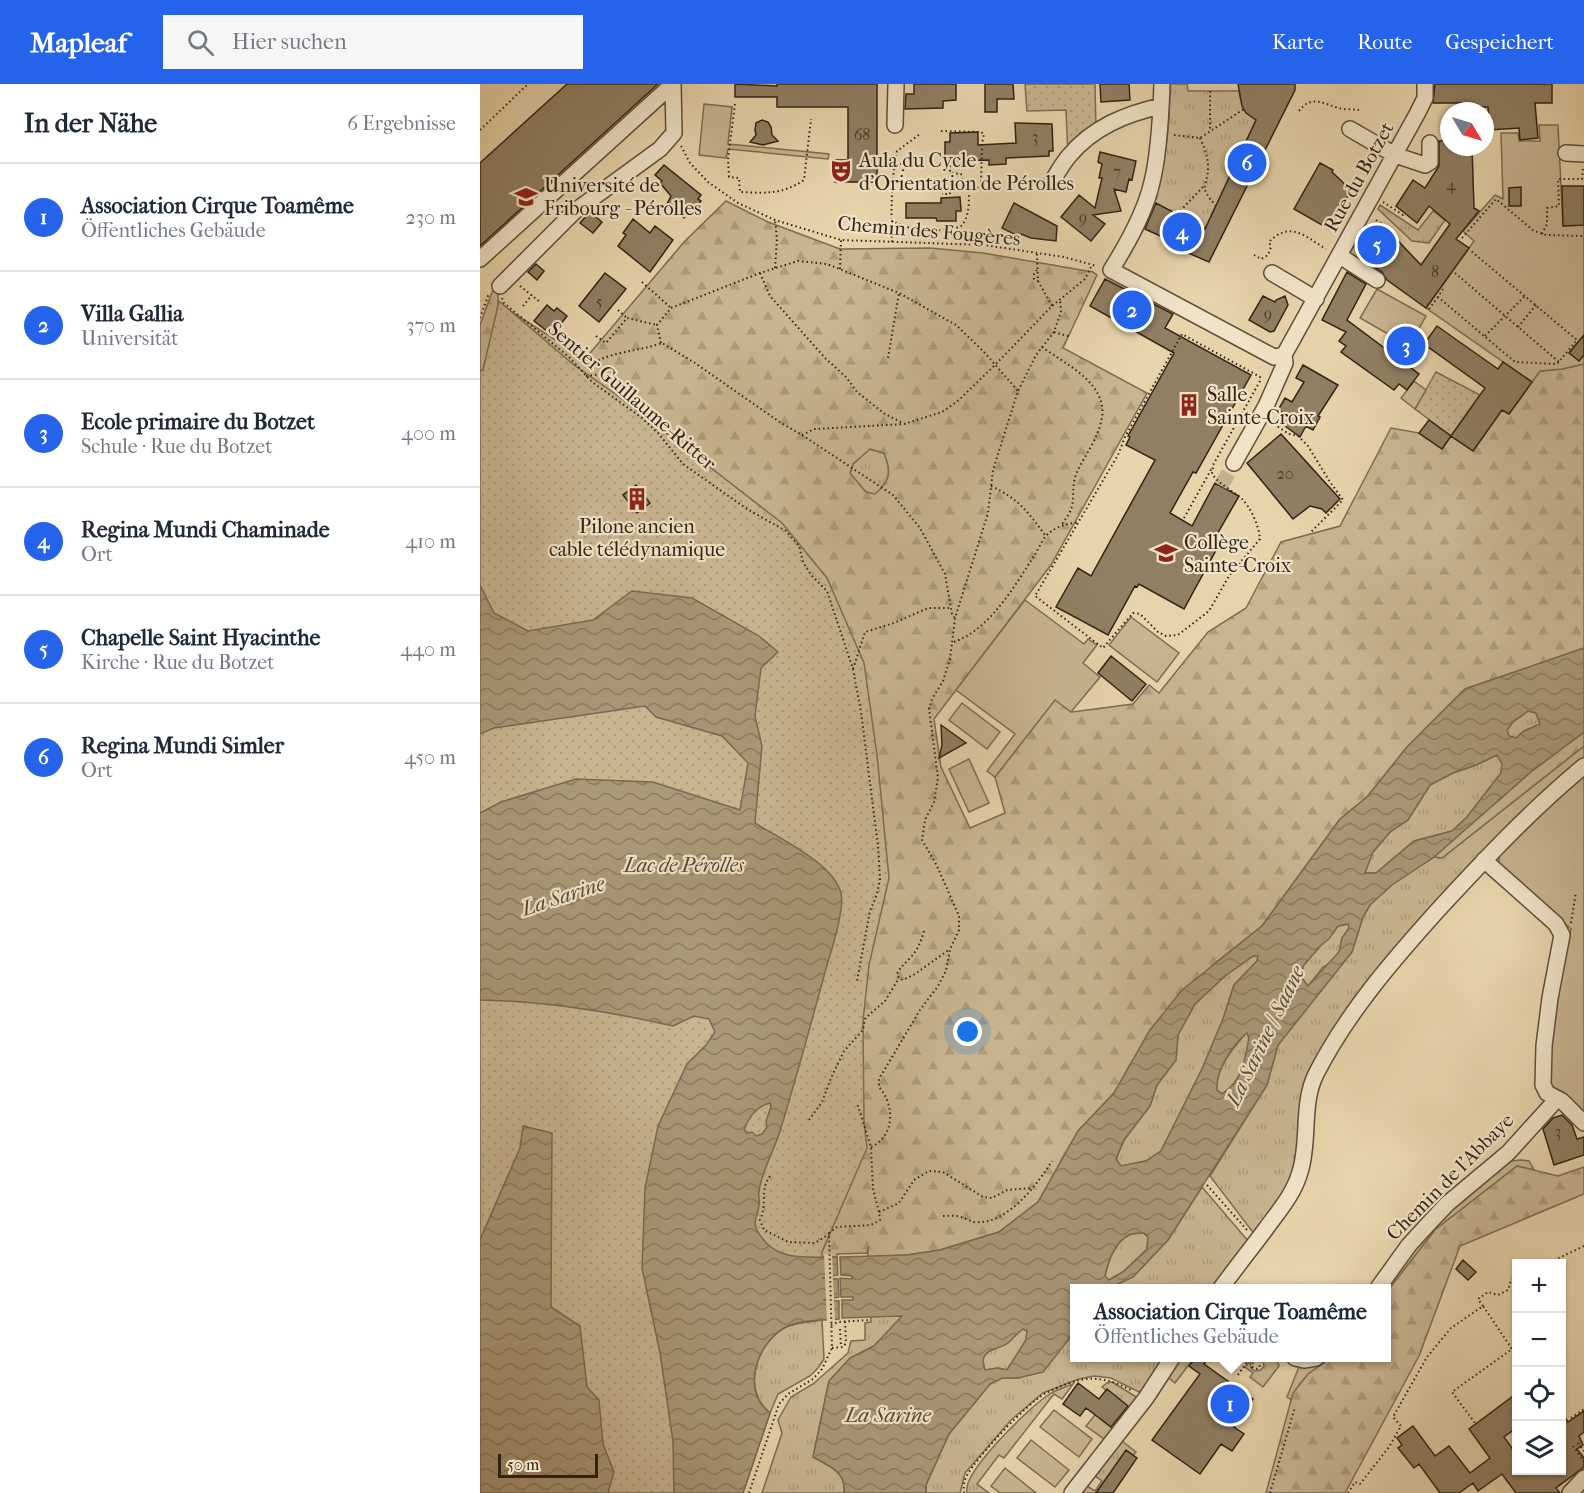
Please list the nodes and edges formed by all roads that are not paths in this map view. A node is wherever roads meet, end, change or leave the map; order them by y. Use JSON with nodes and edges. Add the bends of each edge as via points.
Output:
{"nodes":[{"id":1,"x":672,"y":84,"type":"edge"},
{"id":2,"x":896,"y":84,"type":"edge"},
{"id":3,"x":1162,"y":84,"type":"edge"},
{"id":4,"x":1425,"y":84,"type":"edge"},
{"id":5,"x":1161,"y":106,"type":"junction"},
{"id":6,"x":895,"y":125,"type":"dead end"},
{"id":7,"x":1350,"y":129,"type":"dead end"},
{"id":8,"x":1430,"y":143,"type":"dead end"},
{"id":9,"x":1566,"y":153,"type":"dead end"},
{"id":10,"x":1395,"y":154,"type":"junction"},
{"id":11,"x":1584,"y":154,"type":"edge"},
{"id":12,"x":1051,"y":183,"type":"dead end"},
{"id":13,"x":1339,"y":256,"type":"junction"},
{"id":14,"x":480,"y":259,"type":"edge"},
{"id":15,"x":1272,"y":273,"type":"dead end"},
{"id":16,"x":1377,"y":280,"type":"dead end"},
{"id":17,"x":508,"y":284,"type":"road end"},
{"id":18,"x":1316,"y":299,"type":"junction"},
{"id":19,"x":1284,"y":355,"type":"junction"},
{"id":20,"x":1234,"y":462,"type":"tunnel mouth"},
{"id":21,"x":1584,"y":766,"type":"edge"},
{"id":22,"x":1484,"y":860,"type":"junction"},
{"id":23,"x":1557,"y":1098,"type":"junction"},
{"id":24,"x":1584,"y":1123,"type":"edge"},
{"id":25,"x":1224,"y":1284,"type":"edge"},
{"id":26,"x":1381,"y":1284,"type":"edge"},
{"id":27,"x":1169,"y":1362,"type":"edge"},
{"id":28,"x":1584,"y":1478,"type":"edge"},
{"id":29,"x":1072,"y":1493,"type":"edge"},
{"id":30,"x":1570,"y":1493,"type":"edge"}],
"edges":[{"from":1,"to":14,"type":"street"},
{"from":1,"to":17,"type":"street","via":[[674,133],[660,149],[575,211]]},
{"from":2,"to":6,"type":"street"},
{"from":3,"to":5,"type":"street"},
{"from":4,"to":10,"type":"street","name":"Rue du Botzet","via":[[1425,98]]},
{"from":5,"to":12,"type":"street","via":[[1115,119],[1068,156]]},
{"from":5,"to":19,"type":"street","via":[[1152,182],[1128,244],[1112,270],[1274,357]]},
{"from":7,"to":10,"type":"street"},
{"from":8,"to":10,"type":"street","via":[[1427,165]]},
{"from":9,"to":11,"type":"street"},
{"from":10,"to":13,"type":"street","name":"Rue du Botzet"},
{"from":13,"to":16,"type":"street","name":"Rue du Botzet"},
{"from":13,"to":18,"type":"street","name":"Rue du Botzet"},
{"from":15,"to":18,"type":"street"},
{"from":18,"to":19,"type":"street","name":"Rue du Botzet"},
{"from":19,"to":20,"type":"street","name":"Rue du Botzet","via":[[1285,363],[1266,406]]},
{"from":21,"to":22,"type":"street","via":[[1540,803]]},
{"from":22,"to":23,"type":"street","via":[[1556,924],[1562,935],[1544,1046],[1543,1086]]},
{"from":22,"to":25,"type":"street","via":[[1394,959],[1324,1059],[1308,1101],[1306,1147],[1300,1173],[1288,1199]]},
{"from":23,"to":24,"type":"street"},
{"from":23,"to":26,"type":"street","name":"Chemin de l'Abbaye","via":[[1508,1153],[1447,1204],[1402,1253]]},
{"from":27,"to":29,"type":"street"},
{"from":28,"to":30,"type":"street"}]}
